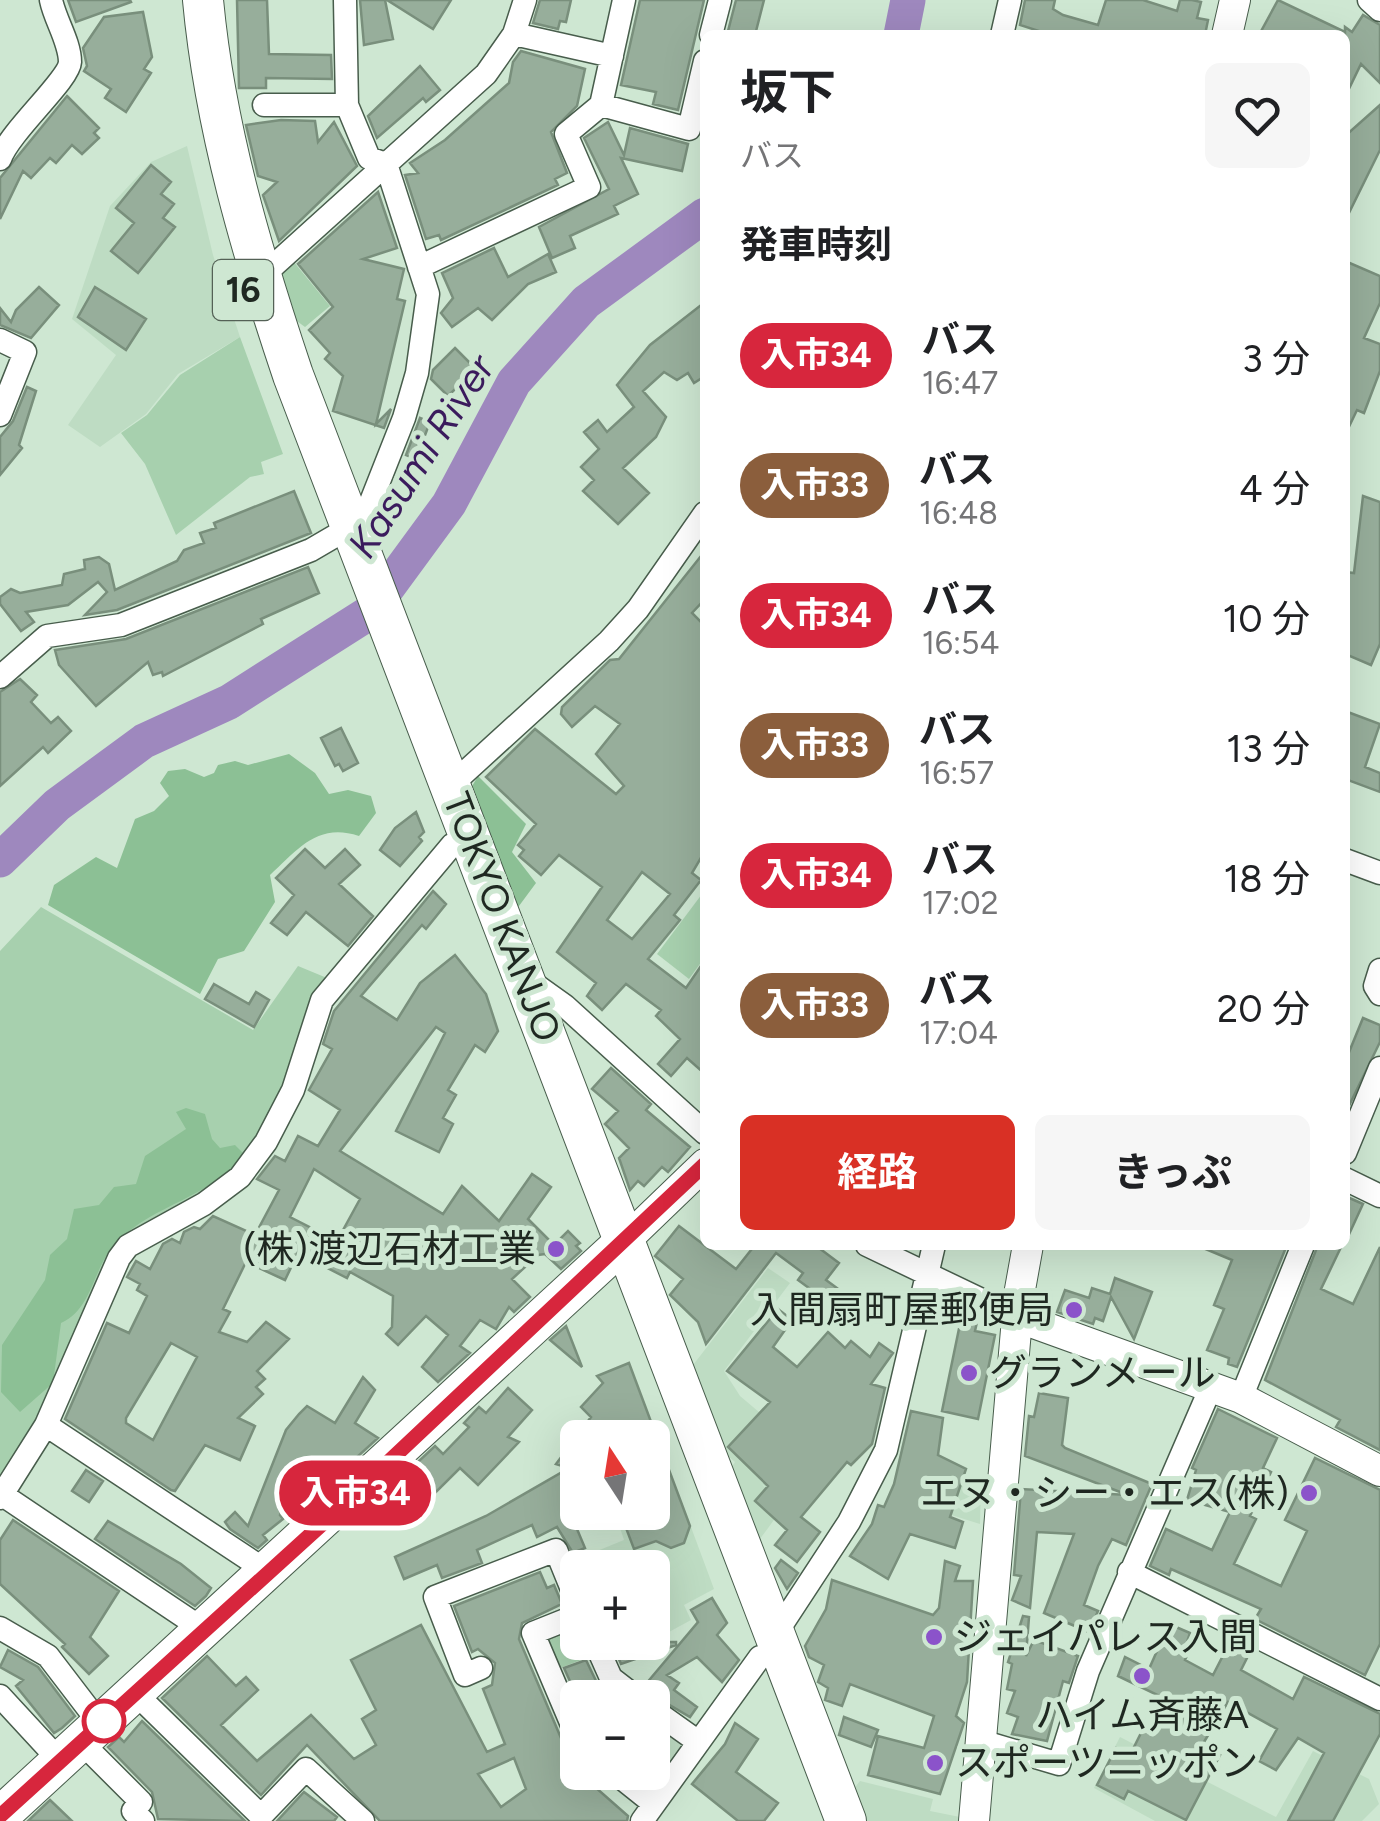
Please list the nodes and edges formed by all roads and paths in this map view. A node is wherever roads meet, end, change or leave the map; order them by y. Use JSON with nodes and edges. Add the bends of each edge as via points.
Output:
{"nodes":[{"id":1,"x":51,"y":0,"type":"edge"},
{"id":2,"x":183,"y":0,"type":"edge"},
{"id":3,"x":203,"y":0,"type":"edge"},
{"id":4,"x":345,"y":0,"type":"edge"},
{"id":5,"x":524,"y":0,"type":"edge"},
{"id":6,"x":624,"y":0,"type":"edge"},
{"id":7,"x":720,"y":0,"type":"edge"},
{"id":8,"x":1010,"y":0,"type":"edge"},
{"id":9,"x":1236,"y":0,"type":"edge"},
{"id":10,"x":1369,"y":0,"type":"edge"},
{"id":11,"x":1380,"y":10,"type":"edge"},
{"id":12,"x":712,"y":30,"type":"edge"},
{"id":13,"x":1003,"y":30,"type":"edge"},
{"id":14,"x":1228,"y":30,"type":"edge"},
{"id":15,"x":514,"y":34,"type":"junction"},
{"id":16,"x":612,"y":56,"type":"junction"},
{"id":17,"x":700,"y":83,"type":"edge"},
{"id":18,"x":264,"y":105,"type":"dead end"},
{"id":19,"x":347,"y":105,"type":"junction"},
{"id":20,"x":601,"y":105,"type":"junction"},
{"id":21,"x":0,"y":159,"type":"edge"},
{"id":22,"x":386,"y":164,"type":"junction"},
{"id":23,"x":419,"y":268,"type":"junction"},
{"id":24,"x":260,"y":278,"type":"junction"},
{"id":25,"x":0,"y":340,"type":"edge"},
{"id":26,"x":0,"y":415,"type":"edge"},
{"id":27,"x":700,"y":520,"type":"edge"},
{"id":28,"x":349,"y":545,"type":"junction"},
{"id":29,"x":393,"y":659,"type":"junction"},
{"id":30,"x":0,"y":677,"type":"edge"},
{"id":31,"x":452,"y":784,"type":"junction"},
{"id":32,"x":452,"y":845,"type":"junction"},
{"id":33,"x":1350,"y":862,"type":"edge"},
{"id":34,"x":1380,"y":872,"type":"edge"},
{"id":35,"x":1380,"y":970,"type":"edge"},
{"id":36,"x":522,"y":975,"type":"junction"},
{"id":37,"x":1380,"y":994,"type":"edge"},
{"id":38,"x":1380,"y":1068,"type":"edge"},
{"id":39,"x":700,"y":1128,"type":"edge"},
{"id":40,"x":1350,"y":1141,"type":"edge"},
{"id":41,"x":700,"y":1169,"type":"edge"},
{"id":42,"x":1350,"y":1181,"type":"edge"},
{"id":43,"x":1380,"y":1196,"type":"edge"},
{"id":44,"x":617,"y":1248,"type":"junction"},
{"id":45,"x":877,"y":1250,"type":"edge"},
{"id":46,"x":932,"y":1250,"type":"edge"},
{"id":47,"x":1027,"y":1250,"type":"edge"},
{"id":48,"x":1300,"y":1250,"type":"edge"},
{"id":49,"x":924,"y":1274,"type":"junction"},
{"id":50,"x":1017,"y":1317,"type":"junction"},
{"id":51,"x":1211,"y":1387,"type":"junction"},
{"id":52,"x":1241,"y":1398,"type":"junction"},
{"id":53,"x":46,"y":1424,"type":"junction"},
{"id":54,"x":1380,"y":1471,"type":"edge"},
{"id":55,"x":2,"y":1497,"type":"edge"},
{"id":56,"x":560,"y":1560,"type":"edge"},
{"id":57,"x":268,"y":1572,"type":"junction"},
{"id":58,"x":1130,"y":1572,"type":"junction"},
{"id":59,"x":560,"y":1623,"type":"edge"},
{"id":60,"x":0,"y":1628,"type":"edge"},
{"id":61,"x":204,"y":1630,"type":"junction"},
{"id":62,"x":768,"y":1646,"type":"junction"},
{"id":63,"x":481,"y":1668,"type":"dead end"},
{"id":64,"x":135,"y":1693,"type":"junction"},
{"id":65,"x":0,"y":1696,"type":"edge"},
{"id":66,"x":560,"y":1697,"type":"edge"},
{"id":67,"x":1380,"y":1698,"type":"edge"},
{"id":68,"x":670,"y":1722,"type":"edge"},
{"id":69,"x":981,"y":1740,"type":"junction"},
{"id":70,"x":697,"y":1741,"type":"junction"},
{"id":71,"x":81,"y":1743,"type":"junction"},
{"id":72,"x":629,"y":1790,"type":"edge"},
{"id":73,"x":648,"y":1813,"type":"edge"},
{"id":74,"x":0,"y":1816,"type":"edge"},
{"id":75,"x":258,"y":1818,"type":"edge"},
{"id":76,"x":360,"y":1820,"type":"edge"},
{"id":77,"x":142,"y":1821,"type":"edge"},
{"id":78,"x":823,"y":1821,"type":"edge"},
{"id":79,"x":846,"y":1821,"type":"edge"},
{"id":80,"x":974,"y":1821,"type":"edge"}],
"edges":[{"from":1,"to":21,"type":"street","via":[[68,71],[6,141]]},
{"from":2,"to":28,"type":"highway","name":"TOKYO KANJO","number":"16","via":[[188,59],[221,212],[265,352]]},
{"from":3,"to":24,"type":"highway","name":"TOKYO KANJO","number":"16","via":[[240,207]]},
{"from":4,"to":19,"type":"street"},
{"from":5,"to":15,"type":"street"},
{"from":6,"to":16,"type":"street"},
{"from":7,"to":12,"type":"street"},
{"from":8,"to":13,"type":"street"},
{"from":9,"to":14,"type":"street"},
{"from":10,"to":11,"type":"street"},
{"from":15,"to":16,"type":"street"},
{"from":15,"to":22,"type":"street","via":[[486,74]]},
{"from":16,"to":20,"type":"street"},
{"from":17,"to":20,"type":"street","via":[[689,129]]},
{"from":18,"to":19,"type":"street"},
{"from":19,"to":22,"type":"street","via":[[369,158]]},
{"from":20,"to":23,"type":"street","via":[[566,134],[589,187]]},
{"from":22,"to":23,"type":"street"},
{"from":22,"to":24,"type":"street"},
{"from":23,"to":28,"type":"street","via":[[428,294],[416,374]]},
{"from":24,"to":28,"type":"highway","name":"TOKYO KANJO","number":"16"},
{"from":25,"to":26,"type":"street","via":[[25,352]]},
{"from":27,"to":31,"type":"street","via":[[609,641]]},
{"from":28,"to":29,"type":"highway","name":"TOKYO KANJO","number":"16"},
{"from":28,"to":30,"type":"street","via":[[311,550],[139,619],[47,636]]},
{"from":29,"to":31,"type":"highway","name":"TOKYO KANJO","number":"16"},
{"from":29,"to":32,"type":"highway","name":"TOKYO KANJO","number":"16"},
{"from":31,"to":36,"type":"highway","name":"TOKYO KANJO","number":"16"},
{"from":32,"to":44,"type":"highway","name":"TOKYO KANJO","number":"16"},
{"from":32,"to":53,"type":"street","via":[[322,1000],[293,1090],[240,1177],[119,1258]]},
{"from":33,"to":34,"type":"street"},
{"from":35,"to":37,"type":"street"},
{"from":36,"to":39,"type":"street"},
{"from":36,"to":44,"type":"highway","name":"TOKYO KANJO","number":"16"},
{"from":38,"to":40,"type":"street"},
{"from":41,"to":44,"type":"street"},
{"from":42,"to":43,"type":"street"},
{"from":44,"to":57,"type":"main road"},
{"from":44,"to":62,"type":"highway","name":"TOKYO KANJO","number":"16"},
{"from":45,"to":49,"type":"street"},
{"from":46,"to":49,"type":"street"},
{"from":47,"to":50,"type":"street"},
{"from":48,"to":52,"type":"street"},
{"from":49,"to":50,"type":"street"},
{"from":49,"to":62,"type":"street","via":[[886,1450],[849,1522]]},
{"from":50,"to":51,"type":"street"},
{"from":50,"to":69,"type":"street"},
{"from":51,"to":52,"type":"street"},
{"from":51,"to":58,"type":"street"},
{"from":52,"to":54,"type":"street"},
{"from":53,"to":55,"type":"street"},
{"from":53,"to":57,"type":"street"},
{"from":55,"to":61,"type":"street"},
{"from":56,"to":63,"type":"street","via":[[556,1550],[435,1597],[465,1675]]},
{"from":57,"to":61,"type":"main road"},
{"from":58,"to":67,"type":"street"},
{"from":58,"to":69,"type":"street","via":[[1086,1675],[1060,1764]]},
{"from":59,"to":66,"type":"street","via":[[533,1634]]},
{"from":60,"to":71,"type":"street","via":[[48,1656]]},
{"from":61,"to":64,"type":"main road"},
{"from":62,"to":70,"type":"street"},
{"from":62,"to":78,"type":"highway","name":"TOKYO KANJO","number":"16"},
{"from":62,"to":79,"type":"highway","name":"TOKYO KANJO","number":"16"},
{"from":64,"to":71,"type":"main road"},
{"from":64,"to":75,"type":"street"},
{"from":65,"to":71,"type":"street"},
{"from":68,"to":70,"type":"street"},
{"from":69,"to":80,"type":"street"},
{"from":70,"to":73,"type":"street"},
{"from":71,"to":74,"type":"main road"},
{"from":71,"to":77,"type":"street","via":[[141,1802],[134,1811]]},
{"from":72,"to":73,"type":"street"},
{"from":75,"to":76,"type":"street","via":[[306,1769]]}]}
